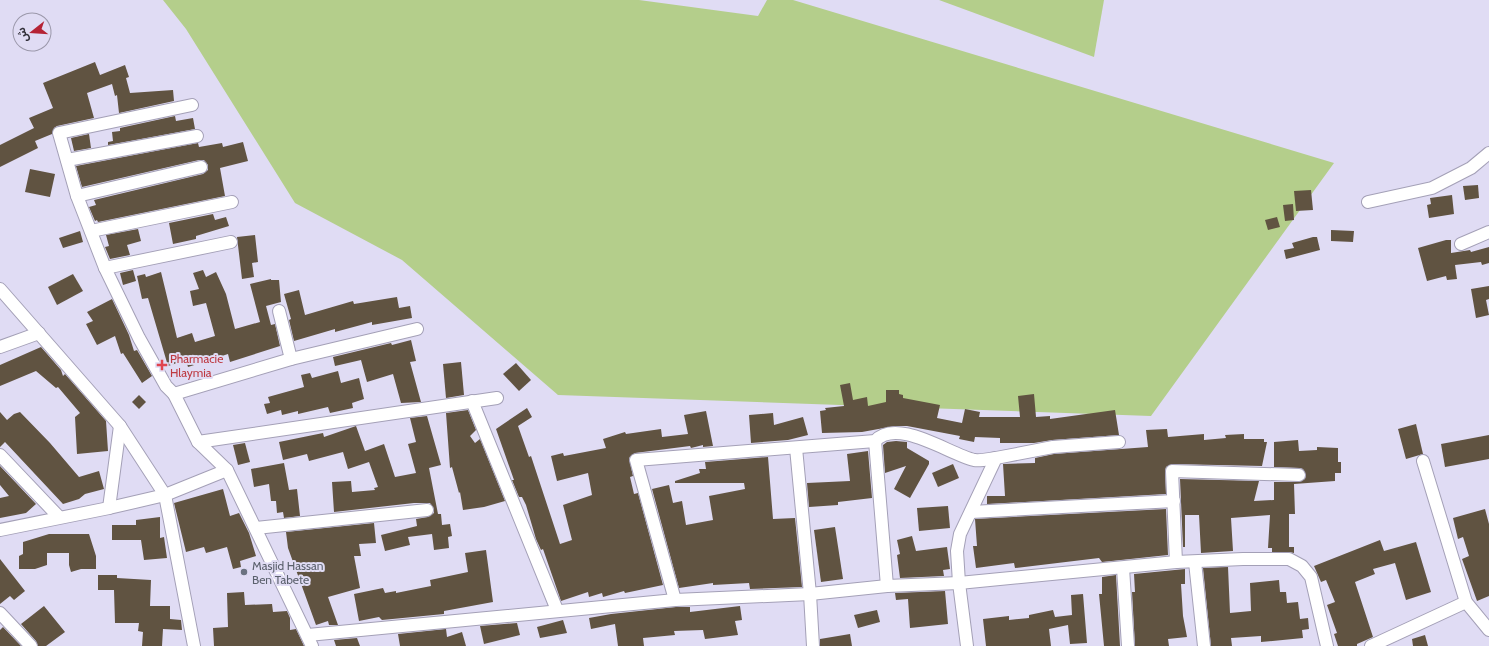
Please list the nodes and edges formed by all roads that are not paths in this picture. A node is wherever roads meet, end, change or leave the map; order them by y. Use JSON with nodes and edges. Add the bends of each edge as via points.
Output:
{"nodes":[{"id":1,"x":192,"y":105,"type":"dead end"},
{"id":2,"x":197,"y":136,"type":"dead end"},
{"id":3,"x":1489,"y":153,"type":"edge"},
{"id":4,"x":67,"y":160,"type":"junction"},
{"id":5,"x":201,"y":167,"type":"dead end"},
{"id":6,"x":77,"y":196,"type":"junction"},
{"id":7,"x":232,"y":202,"type":"dead end"},
{"id":8,"x":1368,"y":202,"type":"dead end"},
{"id":9,"x":90,"y":231,"type":"junction"},
{"id":10,"x":1489,"y":232,"type":"edge"},
{"id":11,"x":231,"y":242,"type":"dead end"},
{"id":12,"x":1461,"y":244,"type":"dead end"},
{"id":13,"x":105,"y":268,"type":"junction"},
{"id":14,"x":0,"y":289,"type":"edge"},
{"id":15,"x":279,"y":311,"type":"dead end"},
{"id":16,"x":417,"y":329,"type":"dead end"},
{"id":17,"x":39,"y":333,"type":"junction"},
{"id":18,"x":0,"y":347,"type":"edge"},
{"id":19,"x":291,"y":359,"type":"junction"},
{"id":20,"x":174,"y":394,"type":"junction"},
{"id":21,"x":497,"y":398,"type":"dead end"},
{"id":22,"x":472,"y":401,"type":"junction"},
{"id":23,"x":120,"y":426,"type":"junction"},
{"id":24,"x":875,"y":441,"type":"junction"},
{"id":25,"x":198,"y":442,"type":"junction"},
{"id":26,"x":1119,"y":442,"type":"dead end"},
{"id":27,"x":796,"y":448,"type":"junction"},
{"id":28,"x":0,"y":455,"type":"edge"},
{"id":29,"x":996,"y":458,"type":"junction"},
{"id":30,"x":1423,"y":461,"type":"dead end"},
{"id":31,"x":227,"y":470,"type":"junction"},
{"id":32,"x":1299,"y":474,"type":"dead end"},
{"id":33,"x":165,"y":495,"type":"junction"},
{"id":34,"x":1174,"y":501,"type":"junction"},
{"id":35,"x":109,"y":508,"type":"junction"},
{"id":36,"x":427,"y":510,"type":"dead end"},
{"id":37,"x":971,"y":512,"type":"junction"},
{"id":38,"x":59,"y":517,"type":"junction"},
{"id":39,"x":256,"y":528,"type":"junction"},
{"id":40,"x":0,"y":530,"type":"edge"},
{"id":41,"x":1176,"y":562,"type":"junction"},
{"id":42,"x":1195,"y":562,"type":"junction"},
{"id":43,"x":1123,"y":568,"type":"junction"},
{"id":44,"x":959,"y":583,"type":"junction"},
{"id":45,"x":887,"y":586,"type":"junction"},
{"id":46,"x":810,"y":594,"type":"junction"},
{"id":47,"x":675,"y":600,"type":"junction"},
{"id":48,"x":1466,"y":602,"type":"junction"},
{"id":49,"x":557,"y":610,"type":"junction"},
{"id":50,"x":0,"y":613,"type":"edge"},
{"id":51,"x":1489,"y":630,"type":"edge"},
{"id":52,"x":310,"y":641,"type":"edge"},
{"id":53,"x":31,"y":646,"type":"edge"},
{"id":54,"x":194,"y":646,"type":"edge"},
{"id":55,"x":813,"y":646,"type":"edge"},
{"id":56,"x":967,"y":646,"type":"edge"},
{"id":57,"x":1128,"y":646,"type":"edge"},
{"id":58,"x":1204,"y":646,"type":"edge"},
{"id":59,"x":1326,"y":646,"type":"edge"},
{"id":60,"x":1371,"y":646,"type":"edge"}],
"edges":[{"from":1,"to":4,"type":"street","via":[[59,133]]},
{"from":2,"to":4,"type":"street"},
{"from":3,"to":8,"type":"street","via":[[1470,168],[1432,188]]},
{"from":4,"to":6,"type":"street"},
{"from":5,"to":6,"type":"street"},
{"from":6,"to":9,"type":"street"},
{"from":7,"to":9,"type":"street"},
{"from":9,"to":13,"type":"street"},
{"from":10,"to":12,"type":"street"},
{"from":11,"to":13,"type":"street"},
{"from":13,"to":20,"type":"street","via":[[139,338],[166,386]]},
{"from":14,"to":17,"type":"street"},
{"from":15,"to":19,"type":"street"},
{"from":16,"to":19,"type":"street"},
{"from":17,"to":18,"type":"street"},
{"from":17,"to":23,"type":"street"},
{"from":19,"to":20,"type":"street"},
{"from":20,"to":25,"type":"street"},
{"from":21,"to":22,"type":"street"},
{"from":22,"to":25,"type":"street"},
{"from":22,"to":49,"type":"street"},
{"from":23,"to":33,"type":"street"},
{"from":23,"to":35,"type":"street"},
{"from":24,"to":27,"type":"street"},
{"from":24,"to":29,"type":"street","via":[[885,433],[891,433],[920,438],[973,460]]},
{"from":24,"to":45,"type":"street"},
{"from":25,"to":31,"type":"street"},
{"from":26,"to":29,"type":"street","via":[[1053,447]]},
{"from":27,"to":46,"type":"street"},
{"from":27,"to":47,"type":"street","via":[[636,460]]},
{"from":28,"to":38,"type":"street"},
{"from":29,"to":37,"type":"street"},
{"from":30,"to":48,"type":"street"},
{"from":31,"to":33,"type":"street"},
{"from":31,"to":39,"type":"street"},
{"from":32,"to":34,"type":"street","via":[[1172,471]]},
{"from":33,"to":35,"type":"street"},
{"from":33,"to":54,"type":"street"},
{"from":34,"to":37,"type":"street"},
{"from":34,"to":41,"type":"street"},
{"from":35,"to":38,"type":"street"},
{"from":36,"to":39,"type":"street"},
{"from":37,"to":44,"type":"street","via":[[960,534],[957,551]]},
{"from":38,"to":40,"type":"street"},
{"from":39,"to":52,"type":"street"},
{"from":41,"to":42,"type":"street"},
{"from":41,"to":43,"type":"street"},
{"from":42,"to":58,"type":"street"},
{"from":42,"to":59,"type":"street","via":[[1289,559],[1302,566],[1311,576]]},
{"from":43,"to":44,"type":"street"},
{"from":43,"to":57,"type":"street"},
{"from":44,"to":45,"type":"street"},
{"from":44,"to":56,"type":"street"},
{"from":45,"to":46,"type":"street"},
{"from":46,"to":47,"type":"street"},
{"from":46,"to":55,"type":"street"},
{"from":47,"to":49,"type":"street"},
{"from":48,"to":51,"type":"street"},
{"from":48,"to":60,"type":"street"},
{"from":49,"to":52,"type":"street"},
{"from":50,"to":53,"type":"street"}]}
